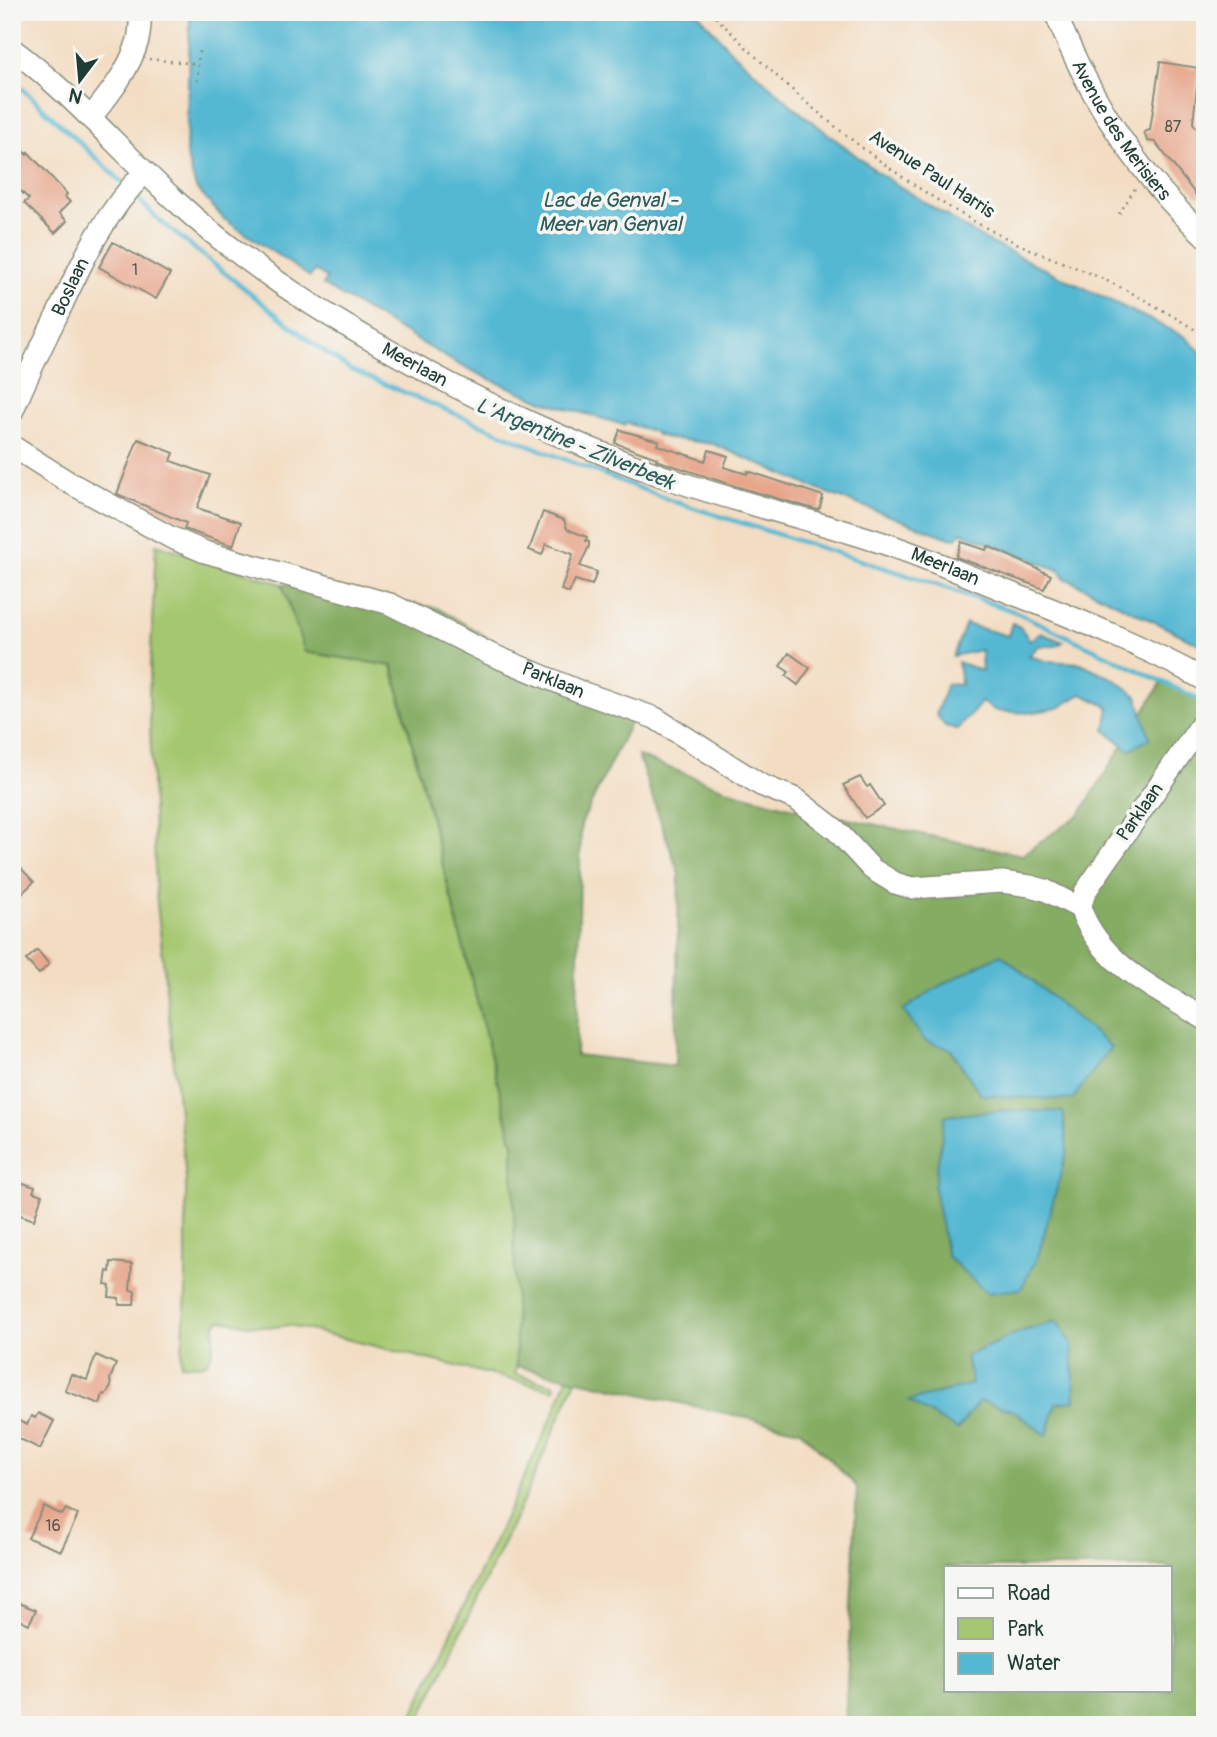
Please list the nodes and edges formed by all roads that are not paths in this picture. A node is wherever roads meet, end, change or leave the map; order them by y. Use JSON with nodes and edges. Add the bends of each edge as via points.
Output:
{"nodes":[{"id":1,"x":141,"y":12,"type":"edge"},
{"id":2,"x":1055,"y":12,"type":"edge"},
{"id":3,"x":12,"y":49,"type":"edge"},
{"id":4,"x":91,"y":117,"type":"junction"},
{"id":5,"x":133,"y":184,"type":"junction"},
{"id":6,"x":1205,"y":236,"type":"edge"},
{"id":7,"x":12,"y":412,"type":"edge"},
{"id":8,"x":12,"y":446,"type":"edge"},
{"id":9,"x":1205,"y":680,"type":"edge"},
{"id":10,"x":1205,"y":719,"type":"edge"},
{"id":11,"x":1080,"y":908,"type":"junction"},
{"id":12,"x":1205,"y":1019,"type":"edge"}],
"edges":[{"from":1,"to":4,"type":"street","via":[[133,54]]},
{"from":2,"to":6,"type":"street","name":"Avenue des Merisiers","via":[[1114,131],[1160,190]]},
{"from":3,"to":4,"type":"street","name":"Meerlaan"},
{"from":4,"to":5,"type":"street","name":"Meerlaan"},
{"from":5,"to":7,"type":"street","name":"Boslaan","via":[[107,217],[77,272]]},
{"from":5,"to":9,"type":"street","name":"Meerlaan","via":[[215,234],[288,289],[361,335],[461,389],[678,482],[891,546],[1119,636]]},
{"from":8,"to":11,"type":"street","name":"Parklaan","via":[[70,483],[205,552],[390,604],[581,692],[656,718],[761,785],[796,799],[836,830],[872,869],[895,883],[912,888],[1002,882],[1045,890]]},
{"from":10,"to":11,"type":"street","name":"Parklaan","via":[[1085,892]]},
{"from":11,"to":12,"type":"street","via":[[1096,942],[1113,960]]}]}
